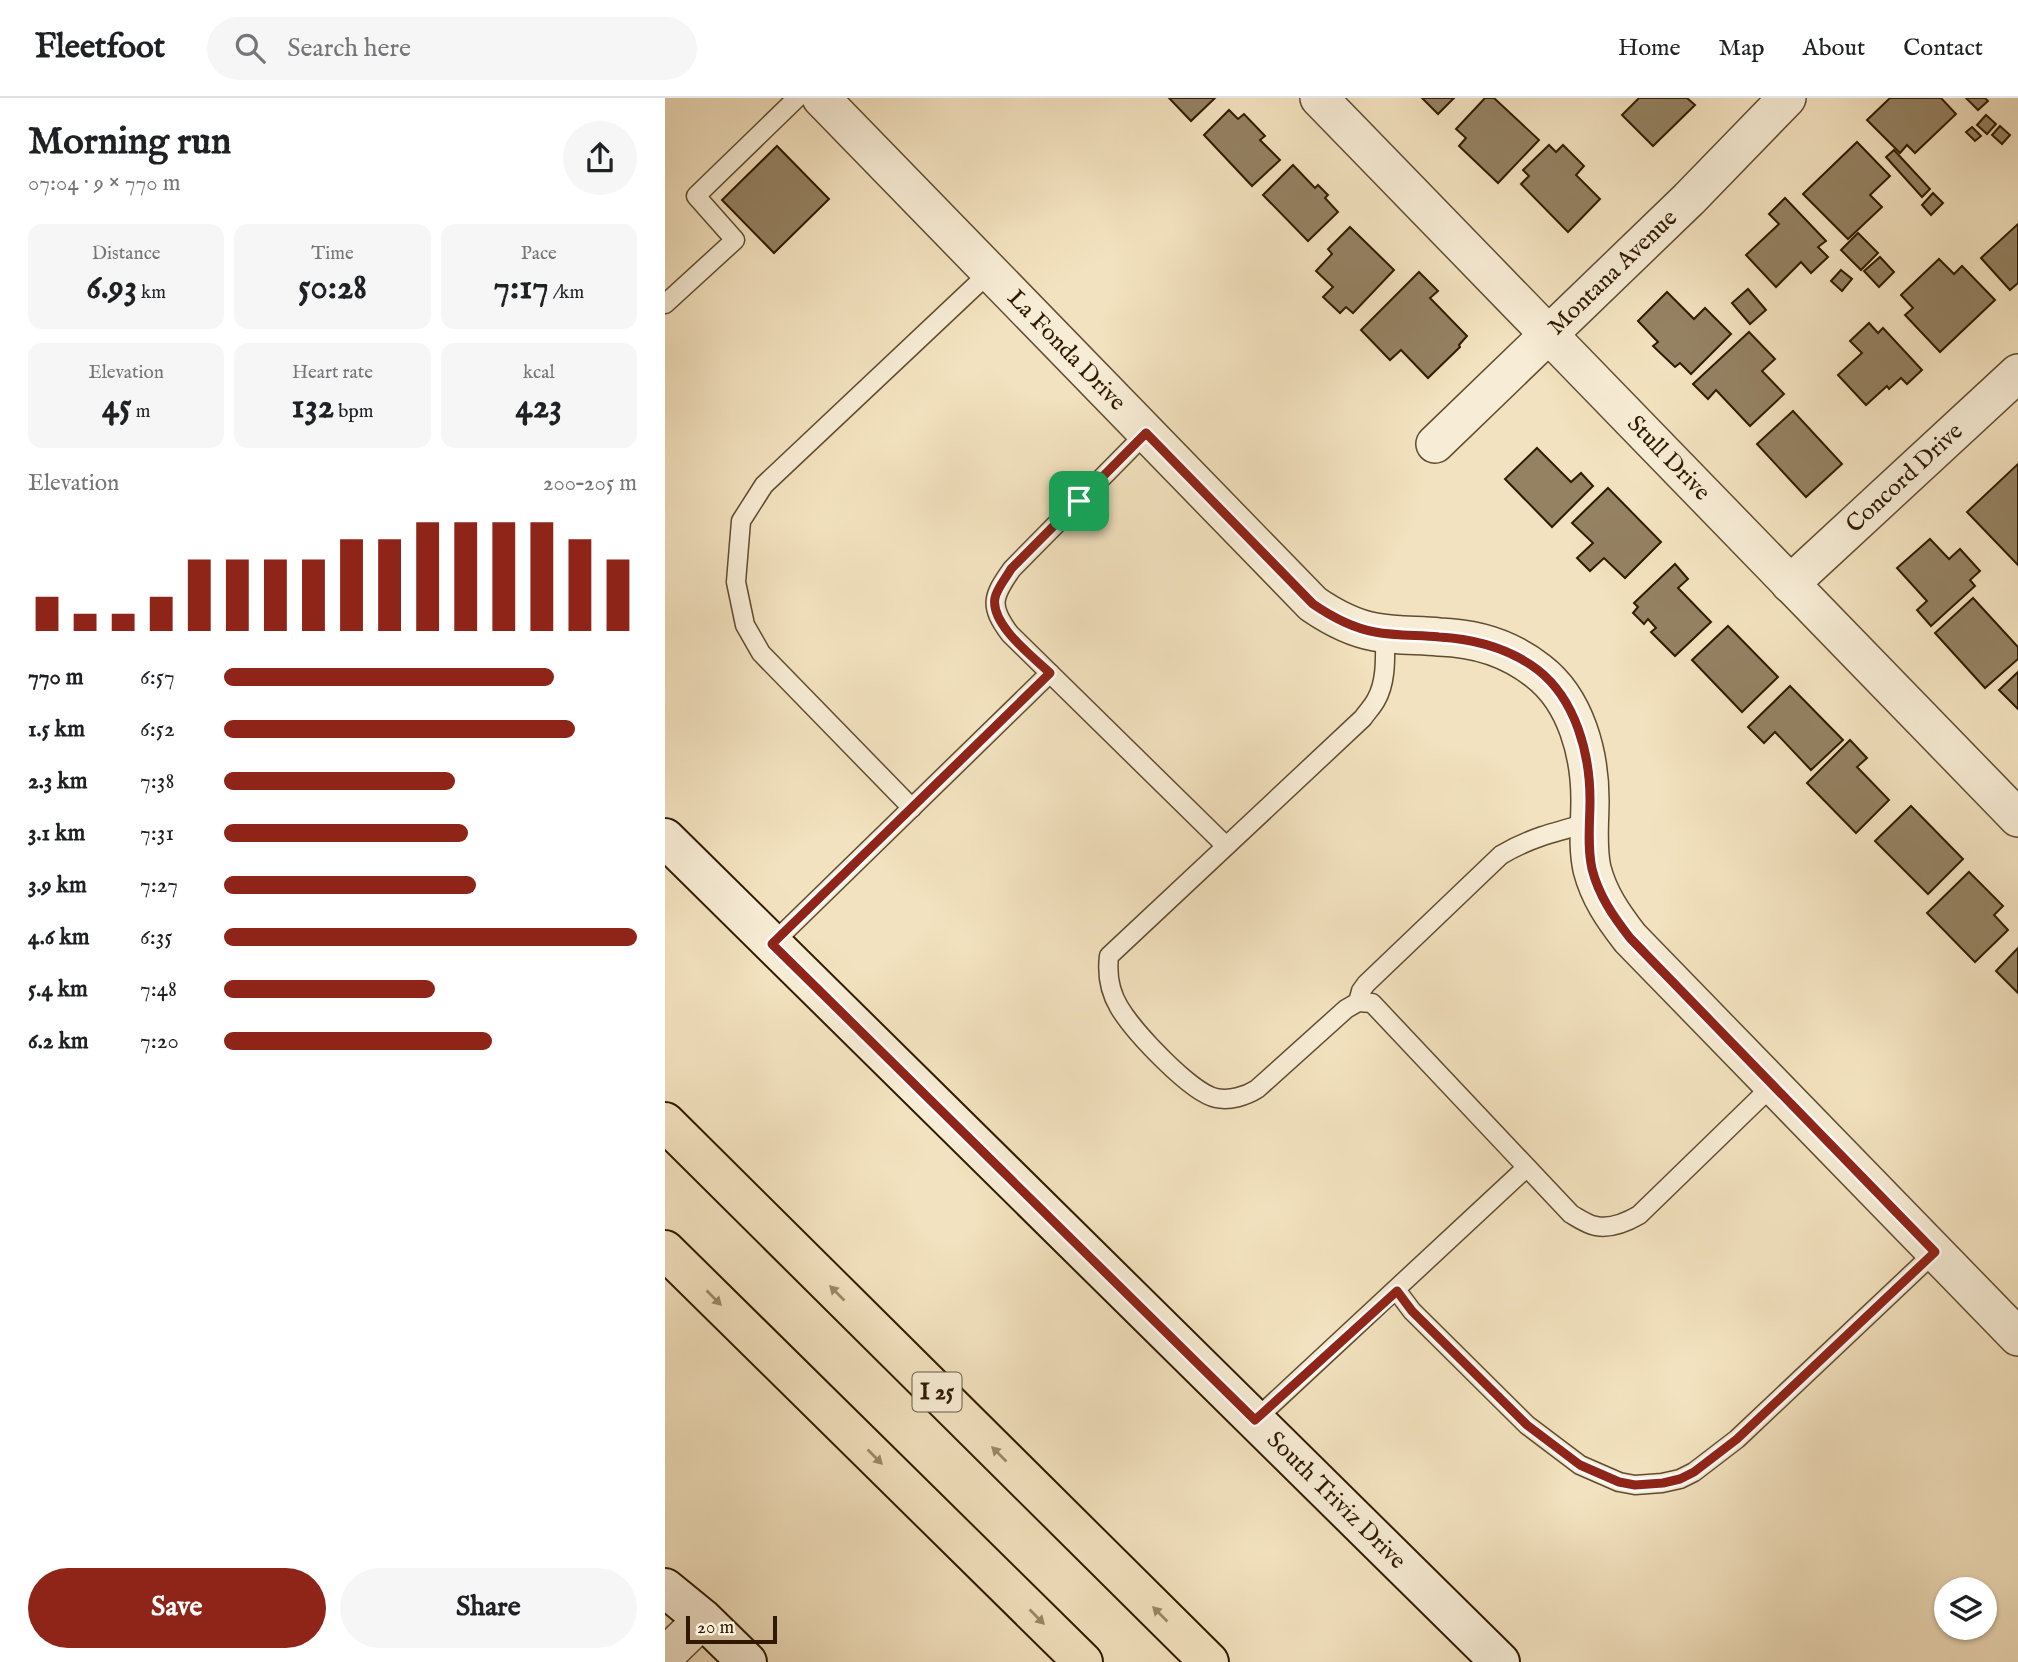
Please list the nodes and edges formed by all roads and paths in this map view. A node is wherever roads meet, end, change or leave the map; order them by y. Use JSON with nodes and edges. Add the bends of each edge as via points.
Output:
{"nodes":[{"id":1,"x":797,"y":98,"type":"edge"},
{"id":2,"x":821,"y":98,"type":"edge"},
{"id":3,"x":1319,"y":98,"type":"edge"},
{"id":4,"x":1787,"y":98,"type":"edge"},
{"id":5,"x":990,"y":272,"type":"junction"},
{"id":6,"x":665,"y":304,"type":"edge"},
{"id":7,"x":1549,"y":336,"type":"junction"},
{"id":8,"x":2018,"y":373,"type":"edge"},
{"id":9,"x":1146,"y":433,"type":"junction"},
{"id":10,"x":1435,"y":444,"type":"dead end"},
{"id":11,"x":1790,"y":584,"type":"junction"},
{"id":12,"x":1385,"y":634,"type":"junction"},
{"id":13,"x":1050,"y":673,"type":"junction"},
{"id":14,"x":912,"y":808,"type":"junction"},
{"id":15,"x":2018,"y":818,"type":"edge"},
{"id":16,"x":1589,"y":823,"type":"junction"},
{"id":17,"x":665,"y":838,"type":"edge"},
{"id":18,"x":1226,"y":846,"type":"junction"},
{"id":19,"x":772,"y":944,"type":"junction"},
{"id":20,"x":1358,"y":1002,"type":"junction"},
{"id":21,"x":1773,"y":1085,"type":"junction"},
{"id":22,"x":665,"y":1122,"type":"edge"},
{"id":23,"x":1527,"y":1168,"type":"junction"},
{"id":24,"x":665,"y":1250,"type":"edge"},
{"id":25,"x":1935,"y":1252,"type":"junction"},
{"id":26,"x":1397,"y":1291,"type":"junction"},
{"id":27,"x":2018,"y":1337,"type":"edge"},
{"id":28,"x":1255,"y":1420,"type":"junction"},
{"id":29,"x":665,"y":1588,"type":"edge"},
{"id":30,"x":703,"y":1619,"type":"junction"},
{"id":31,"x":665,"y":1656,"type":"edge"},
{"id":32,"x":747,"y":1662,"type":"edge"},
{"id":33,"x":1083,"y":1662,"type":"edge"},
{"id":34,"x":1209,"y":1662,"type":"edge"},
{"id":35,"x":1500,"y":1662,"type":"edge"}],
"edges":[{"from":1,"to":6,"type":"lane","via":[[696,196],[735,240]]},
{"from":2,"to":5,"type":"street","name":"La Fonda Drive"},
{"from":3,"to":7,"type":"street","name":"Stull Drive"},
{"from":4,"to":7,"type":"street","name":"Montana Avenue"},
{"from":5,"to":9,"type":"street","name":"La Fonda Drive"},
{"from":5,"to":14,"type":"lane","via":[[764,485],[741,521],[736,582],[745,625],[754,642]]},
{"from":7,"to":10,"type":"street","name":"Montana Avenue"},
{"from":7,"to":11,"type":"street","name":"Stull Drive"},
{"from":8,"to":11,"type":"street","name":"Concord Drive"},
{"from":9,"to":12,"type":"street","name":"La Fonda Drive","via":[[1313,604],[1352,625]]},
{"from":9,"to":13,"type":"lane","via":[[1011,569],[995,597],[998,618]]},
{"from":11,"to":15,"type":"street","name":"Stull Drive"},
{"from":12,"to":16,"type":"street","name":"La Fonda Drive","via":[[1479,642],[1538,671],[1561,697],[1581,736],[1589,779]]},
{"from":12,"to":18,"type":"lane","via":[[1381,688],[1363,718]]},
{"from":13,"to":14,"type":"lane"},
{"from":13,"to":18,"type":"lane"},
{"from":14,"to":19,"type":"lane"},
{"from":16,"to":20,"type":"lane","via":[[1539,836],[1501,855],[1366,984]]},
{"from":16,"to":21,"type":"street","name":"La Fonda Drive","via":[[1591,866],[1605,904],[1630,938]]},
{"from":17,"to":19,"type":"street","name":"South Triviz Drive"},
{"from":18,"to":20,"type":"lane","via":[[1109,956],[1110,985],[1119,1007],[1152,1050],[1202,1093],[1218,1099],[1238,1097],[1258,1089]]},
{"from":19,"to":28,"type":"street","name":"South Triviz Drive"},
{"from":20,"to":23,"type":"lane","via":[[1374,1004]]},
{"from":21,"to":23,"type":"lane","via":[[1639,1215],[1625,1222],[1595,1226],[1570,1214]]},
{"from":21,"to":25,"type":"street","name":"La Fonda Drive"},
{"from":34,"to":22,"type":"highway","number":"I 25","one_way":true},
{"from":23,"to":26,"type":"lane"},
{"from":24,"to":33,"type":"highway","one_way":true},
{"from":25,"to":26,"type":"lane","via":[[1737,1439],[1694,1472],[1663,1483],[1619,1482],[1580,1465],[1527,1425]]},
{"from":25,"to":27,"type":"street","name":"La Fonda Drive"},
{"from":26,"to":28,"type":"lane"},
{"from":28,"to":35,"type":"street","name":"South Triviz Drive"},
{"from":29,"to":30,"type":"street"},
{"from":30,"to":31,"type":"street"},
{"from":30,"to":32,"type":"street"}]}
